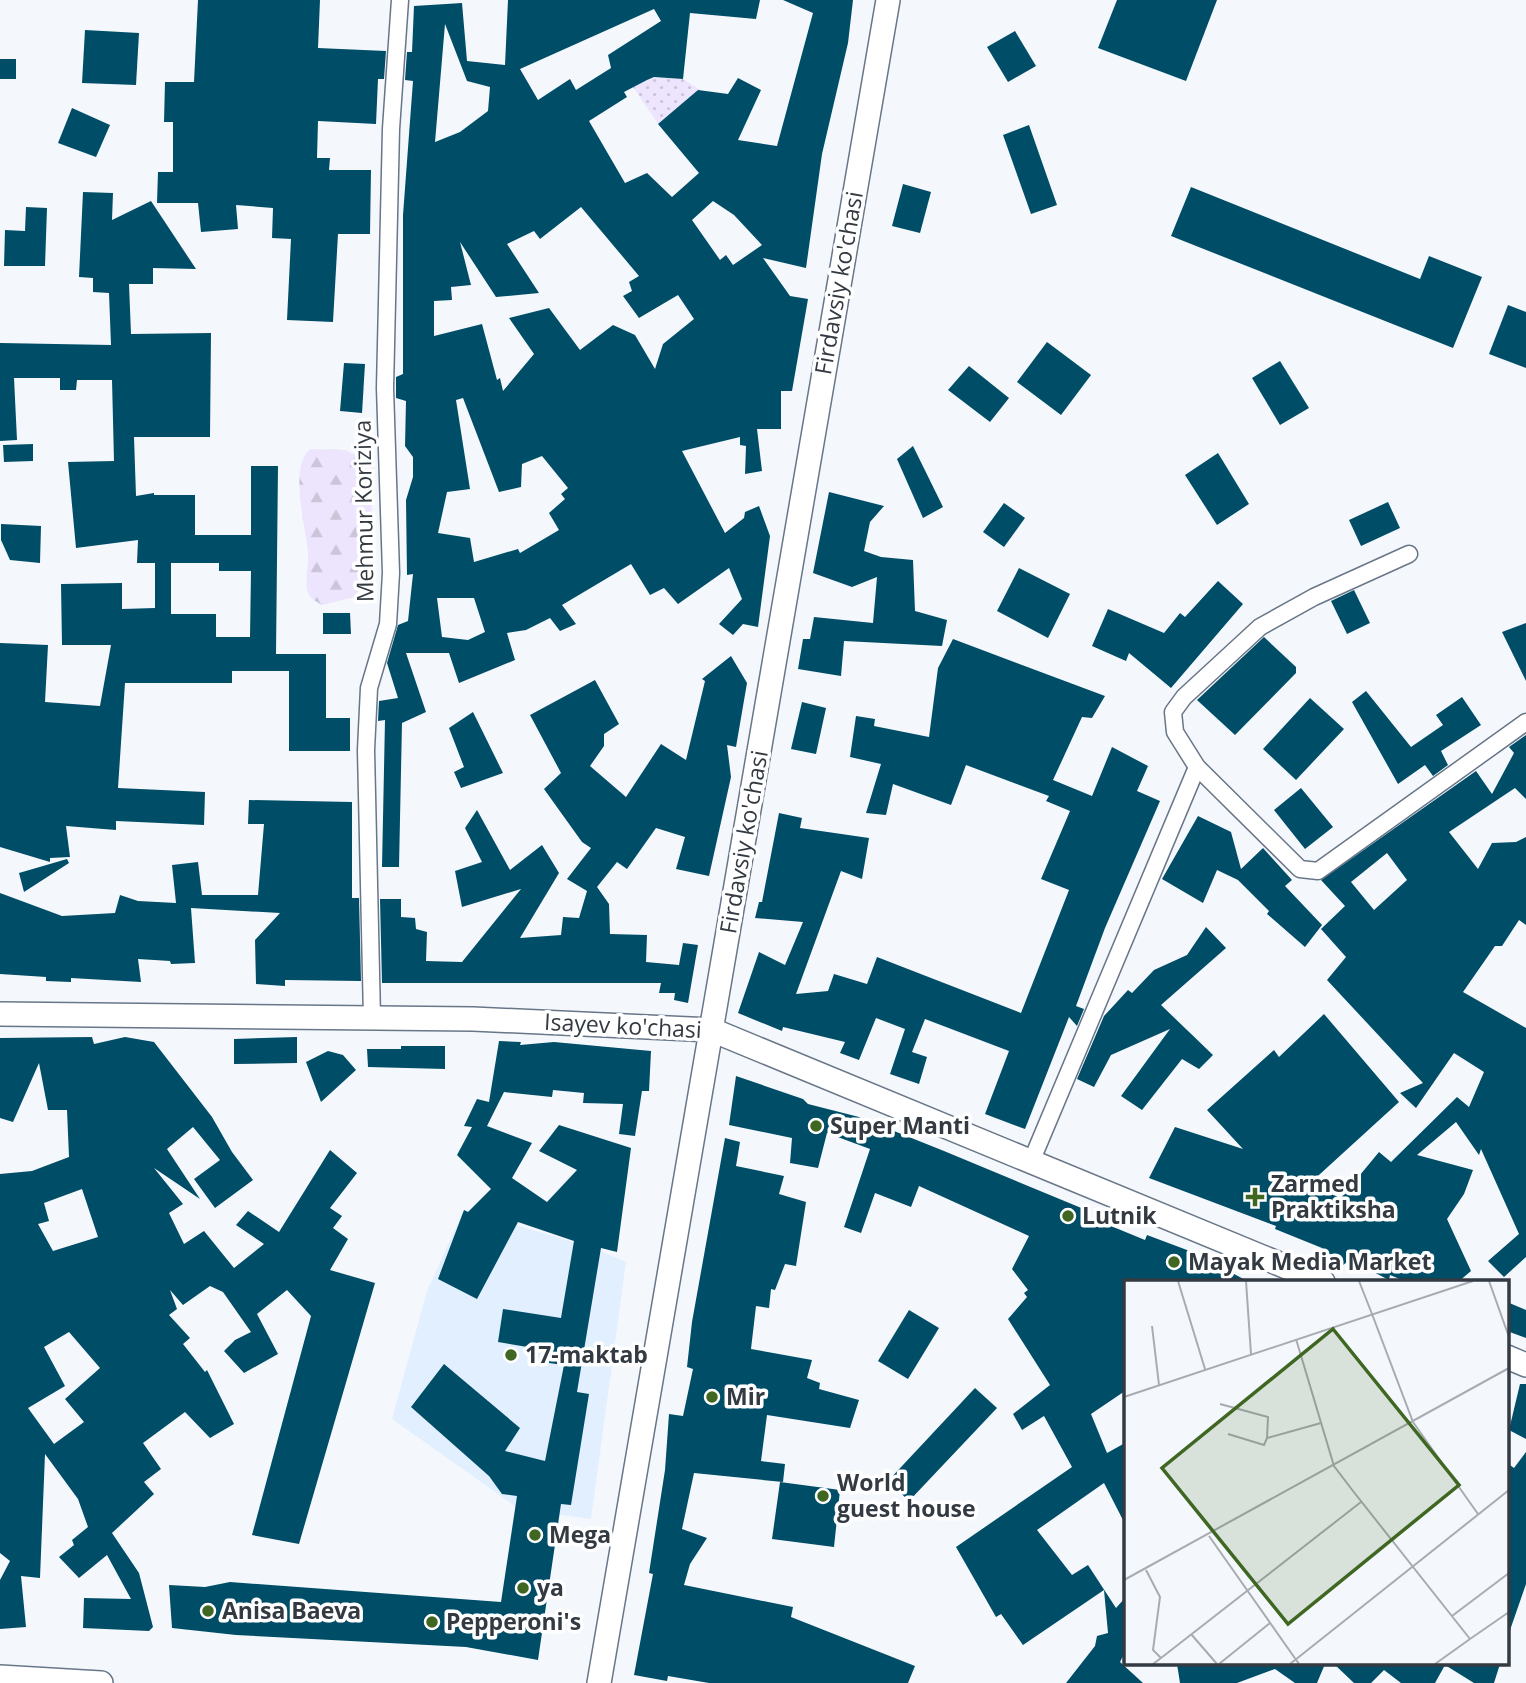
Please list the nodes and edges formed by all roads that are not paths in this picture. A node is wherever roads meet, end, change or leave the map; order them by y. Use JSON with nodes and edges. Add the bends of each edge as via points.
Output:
{"nodes":[{"id":1,"x":400,"y":0,"type":"edge"},
{"id":2,"x":888,"y":0,"type":"edge"},
{"id":3,"x":1409,"y":554,"type":"dead end"},
{"id":4,"x":1526,"y":722,"type":"edge"},
{"id":5,"x":1197,"y":767,"type":"junction"},
{"id":6,"x":0,"y":1014,"type":"edge"},
{"id":7,"x":373,"y":1018,"type":"junction"},
{"id":8,"x":712,"y":1030,"type":"junction"},
{"id":9,"x":1031,"y":1161,"type":"junction"},
{"id":10,"x":1318,"y":1280,"type":"edge"},
{"id":11,"x":1508,"y":1357,"type":"edge"},
{"id":12,"x":1526,"y":1365,"type":"edge"},
{"id":13,"x":0,"y":1677,"type":"edge"},
{"id":14,"x":101,"y":1683,"type":"edge"},
{"id":15,"x":599,"y":1683,"type":"edge"}],
"edges":[{"from":1,"to":7,"type":"street","name":"Mehmur Koriziya","via":[[391,129],[385,374],[391,573],[388,624],[369,688],[366,750]]},
{"from":2,"to":8,"type":"main road","name":"Firdavsiy ko'chasi"},
{"from":3,"to":5,"type":"street","via":[[1260,627],[1184,697],[1173,712],[1175,732]]},
{"from":4,"to":5,"type":"street","via":[[1318,871],[1300,869]]},
{"from":5,"to":9,"type":"street"},
{"from":6,"to":7,"type":"main road","name":"Isayev ko'chasi"},
{"from":7,"to":8,"type":"main road","name":"Isayev ko'chasi"},
{"from":8,"to":9,"type":"main road","name":"Isayev ko'chasi"},
{"from":8,"to":15,"type":"main road","name":"Firdavsiy ko'chasi"},
{"from":9,"to":10,"type":"main road","name":"Isayev ko'chasi"},
{"from":11,"to":12,"type":"main road"},
{"from":13,"to":14,"type":"main road"}]}
